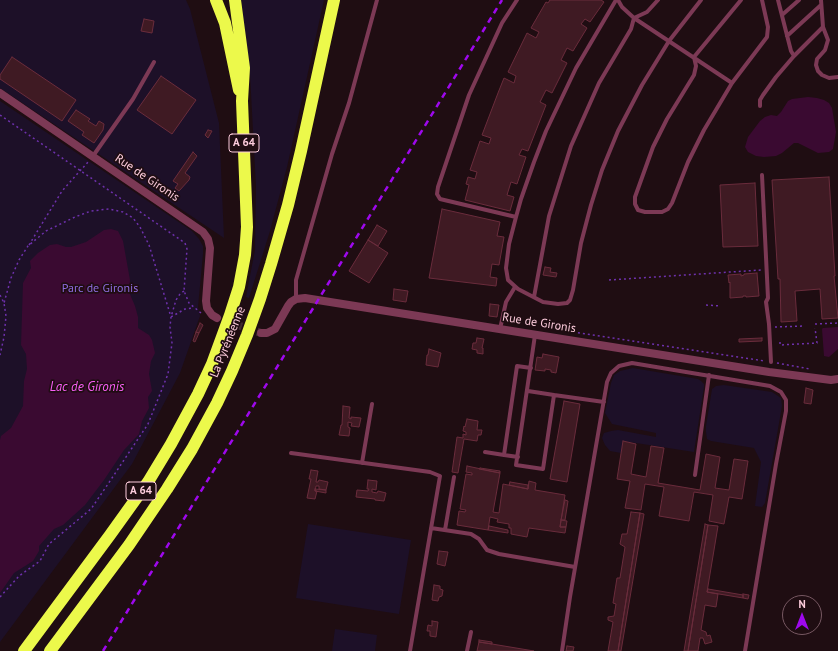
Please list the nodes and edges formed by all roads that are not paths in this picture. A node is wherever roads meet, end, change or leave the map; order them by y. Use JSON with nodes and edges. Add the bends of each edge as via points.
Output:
{"nodes":[{"id":1,"x":216,"y":0,"type":"edge"},
{"id":2,"x":235,"y":0,"type":"edge"},
{"id":3,"x":334,"y":0,"type":"edge"},
{"id":4,"x":377,"y":0,"type":"edge"},
{"id":5,"x":518,"y":0,"type":"edge"},
{"id":6,"x":617,"y":0,"type":"edge"},
{"id":7,"x":658,"y":0,"type":"edge"},
{"id":8,"x":701,"y":0,"type":"edge"},
{"id":9,"x":741,"y":0,"type":"edge"},
{"id":10,"x":762,"y":0,"type":"edge"},
{"id":11,"x":778,"y":0,"type":"edge"},
{"id":12,"x":799,"y":0,"type":"edge"},
{"id":13,"x":821,"y":2,"type":"edge"},
{"id":14,"x":782,"y":15,"type":"junction"},
{"id":15,"x":634,"y":18,"type":"junction"},
{"id":16,"x":823,"y":27,"type":"junction"},
{"id":17,"x":787,"y":36,"type":"junction"},
{"id":18,"x":669,"y":41,"type":"junction"},
{"id":19,"x":794,"y":56,"type":"junction"},
{"id":20,"x":694,"y":57,"type":"junction"},
{"id":21,"x":154,"y":62,"type":"dead end"},
{"id":22,"x":838,"y":77,"type":"edge"},
{"id":23,"x":732,"y":83,"type":"junction"},
{"id":24,"x":0,"y":93,"type":"edge"},
{"id":25,"x":242,"y":101,"type":"junction"},
{"id":26,"x":760,"y":106,"type":"dead end"},
{"id":27,"x":93,"y":156,"type":"junction"},
{"id":28,"x":762,"y":175,"type":"dead end"},
{"id":29,"x":516,"y":217,"type":"junction"},
{"id":30,"x":515,"y":287,"type":"junction"},
{"id":31,"x":534,"y":297,"type":"junction"},
{"id":32,"x":296,"y":299,"type":"junction"},
{"id":33,"x":216,"y":318,"type":"tunnel mouth"},
{"id":34,"x":500,"y":329,"type":"junction"},
{"id":35,"x":261,"y":333,"type":"dead end"},
{"id":36,"x":535,"y":334,"type":"junction"},
{"id":37,"x":771,"y":362,"type":"dead end"},
{"id":38,"x":531,"y":368,"type":"junction"},
{"id":39,"x":709,"y":375,"type":"junction"},
{"id":40,"x":836,"y":380,"type":"edge"},
{"id":41,"x":528,"y":391,"type":"junction"},
{"id":42,"x":554,"y":395,"type":"junction"},
{"id":43,"x":604,"y":402,"type":"junction"},
{"id":44,"x":372,"y":404,"type":"dead end"},
{"id":45,"x":485,"y":452,"type":"dead end"},
{"id":46,"x":291,"y":453,"type":"dead end"},
{"id":47,"x":504,"y":455,"type":"junction"},
{"id":48,"x":518,"y":457,"type":"junction"},
{"id":49,"x":362,"y":463,"type":"junction"},
{"id":50,"x":695,"y":475,"type":"dead end"},
{"id":51,"x":454,"y":477,"type":"dead end"},
{"id":52,"x":431,"y":528,"type":"junction"},
{"id":53,"x":445,"y":530,"type":"junction"},
{"id":54,"x":575,"y":567,"type":"junction"},
{"id":55,"x":470,"y":632,"type":"dead end"},
{"id":56,"x":24,"y":651,"type":"edge"},
{"id":57,"x":50,"y":651,"type":"edge"},
{"id":58,"x":410,"y":651,"type":"edge"},
{"id":59,"x":467,"y":651,"type":"edge"},
{"id":60,"x":562,"y":651,"type":"edge"},
{"id":61,"x":746,"y":651,"type":"edge"}],
"edges":[{"from":1,"to":25,"type":"highway","via":[[225,23]]},
{"from":2,"to":25,"type":"highway","via":[[244,68]]},
{"from":3,"to":57,"type":"highway","name":"La Pyrénéenne","number":"A 64","via":[[288,205],[260,299],[232,371],[192,449],[167,489]]},
{"from":4,"to":32,"type":"lane","via":[[296,280]]},
{"from":5,"to":29,"type":"lane","via":[[502,23],[469,95],[437,194],[440,199]]},
{"from":6,"to":15,"type":"lane"},
{"from":6,"to":29,"type":"lane","via":[[576,68],[546,131]]},
{"from":7,"to":15,"type":"lane","via":[[647,12]]},
{"from":8,"to":18,"type":"lane"},
{"from":9,"to":20,"type":"lane"},
{"from":10,"to":23,"type":"lane","via":[[768,26],[767,37]]},
{"from":11,"to":14,"type":"lane"},
{"from":12,"to":14,"type":"lane"},
{"from":13,"to":16,"type":"lane"},
{"from":13,"to":17,"type":"lane"},
{"from":14,"to":17,"type":"lane"},
{"from":15,"to":18,"type":"lane"},
{"from":15,"to":31,"type":"lane","via":[[631,29],[599,83],[571,146],[549,216]]},
{"from":16,"to":19,"type":"lane"},
{"from":16,"to":22,"type":"lane","via":[[828,40],[816,65],[822,75],[829,78]]},
{"from":17,"to":19,"type":"lane"},
{"from":18,"to":20,"type":"lane"},
{"from":18,"to":31,"type":"lane","via":[[618,130],[602,170],[581,243],[570,300],[558,304]]},
{"from":19,"to":26,"type":"lane","via":[[763,95]]},
{"from":20,"to":23,"type":"lane"},
{"from":20,"to":23,"type":"lane","via":[[694,75],[666,119],[653,147],[635,197],[638,210],[662,212],[668,209],[704,130]]},
{"from":21,"to":27,"type":"lane","via":[[133,99]]},
{"from":24,"to":27,"type":"street","name":"Rue de Gironis"},
{"from":25,"to":56,"type":"highway","name":"La Pyrénéenne","number":"A 64","via":[[247,227],[245,255],[239,287],[212,364],[171,444],[148,482]]},
{"from":27,"to":33,"type":"street","name":"Rue de Gironis","via":[[203,232],[210,248],[206,302],[207,308]]},
{"from":28,"to":37,"type":"lane","via":[[768,298],[766,302]]},
{"from":29,"to":30,"type":"lane","via":[[506,268],[508,280]]},
{"from":30,"to":31,"type":"lane"},
{"from":30,"to":34,"type":"lane","via":[[506,302]]},
{"from":32,"to":34,"type":"street","name":"Rue de Gironis","via":[[305,298]]},
{"from":32,"to":35,"type":"street","via":[[288,306],[275,328],[267,333]]},
{"from":34,"to":36,"type":"street","name":"Rue de Gironis"},
{"from":36,"to":38,"type":"lane"},
{"from":36,"to":40,"type":"street","name":"Rue de Gironis"},
{"from":38,"to":41,"type":"lane"},
{"from":38,"to":47,"type":"lane","via":[[517,366]]},
{"from":39,"to":43,"type":"lane","via":[[632,364],[619,366],[611,373],[607,382]]},
{"from":39,"to":50,"type":"lane"},
{"from":39,"to":61,"type":"lane","via":[[770,386],[781,392],[787,405]]},
{"from":41,"to":42,"type":"lane"},
{"from":41,"to":48,"type":"lane"},
{"from":42,"to":43,"type":"lane"},
{"from":42,"to":48,"type":"lane","via":[[543,469],[516,465]]},
{"from":43,"to":54,"type":"lane"},
{"from":44,"to":49,"type":"lane"},
{"from":45,"to":47,"type":"lane"},
{"from":46,"to":49,"type":"lane"},
{"from":47,"to":48,"type":"lane"},
{"from":49,"to":52,"type":"lane","via":[[430,472],[440,476]]},
{"from":51,"to":53,"type":"lane"},
{"from":52,"to":53,"type":"lane"},
{"from":52,"to":58,"type":"lane"},
{"from":53,"to":54,"type":"lane","via":[[471,534],[479,539],[487,550],[500,554]]},
{"from":54,"to":60,"type":"lane"},
{"from":55,"to":59,"type":"lane"}]}
